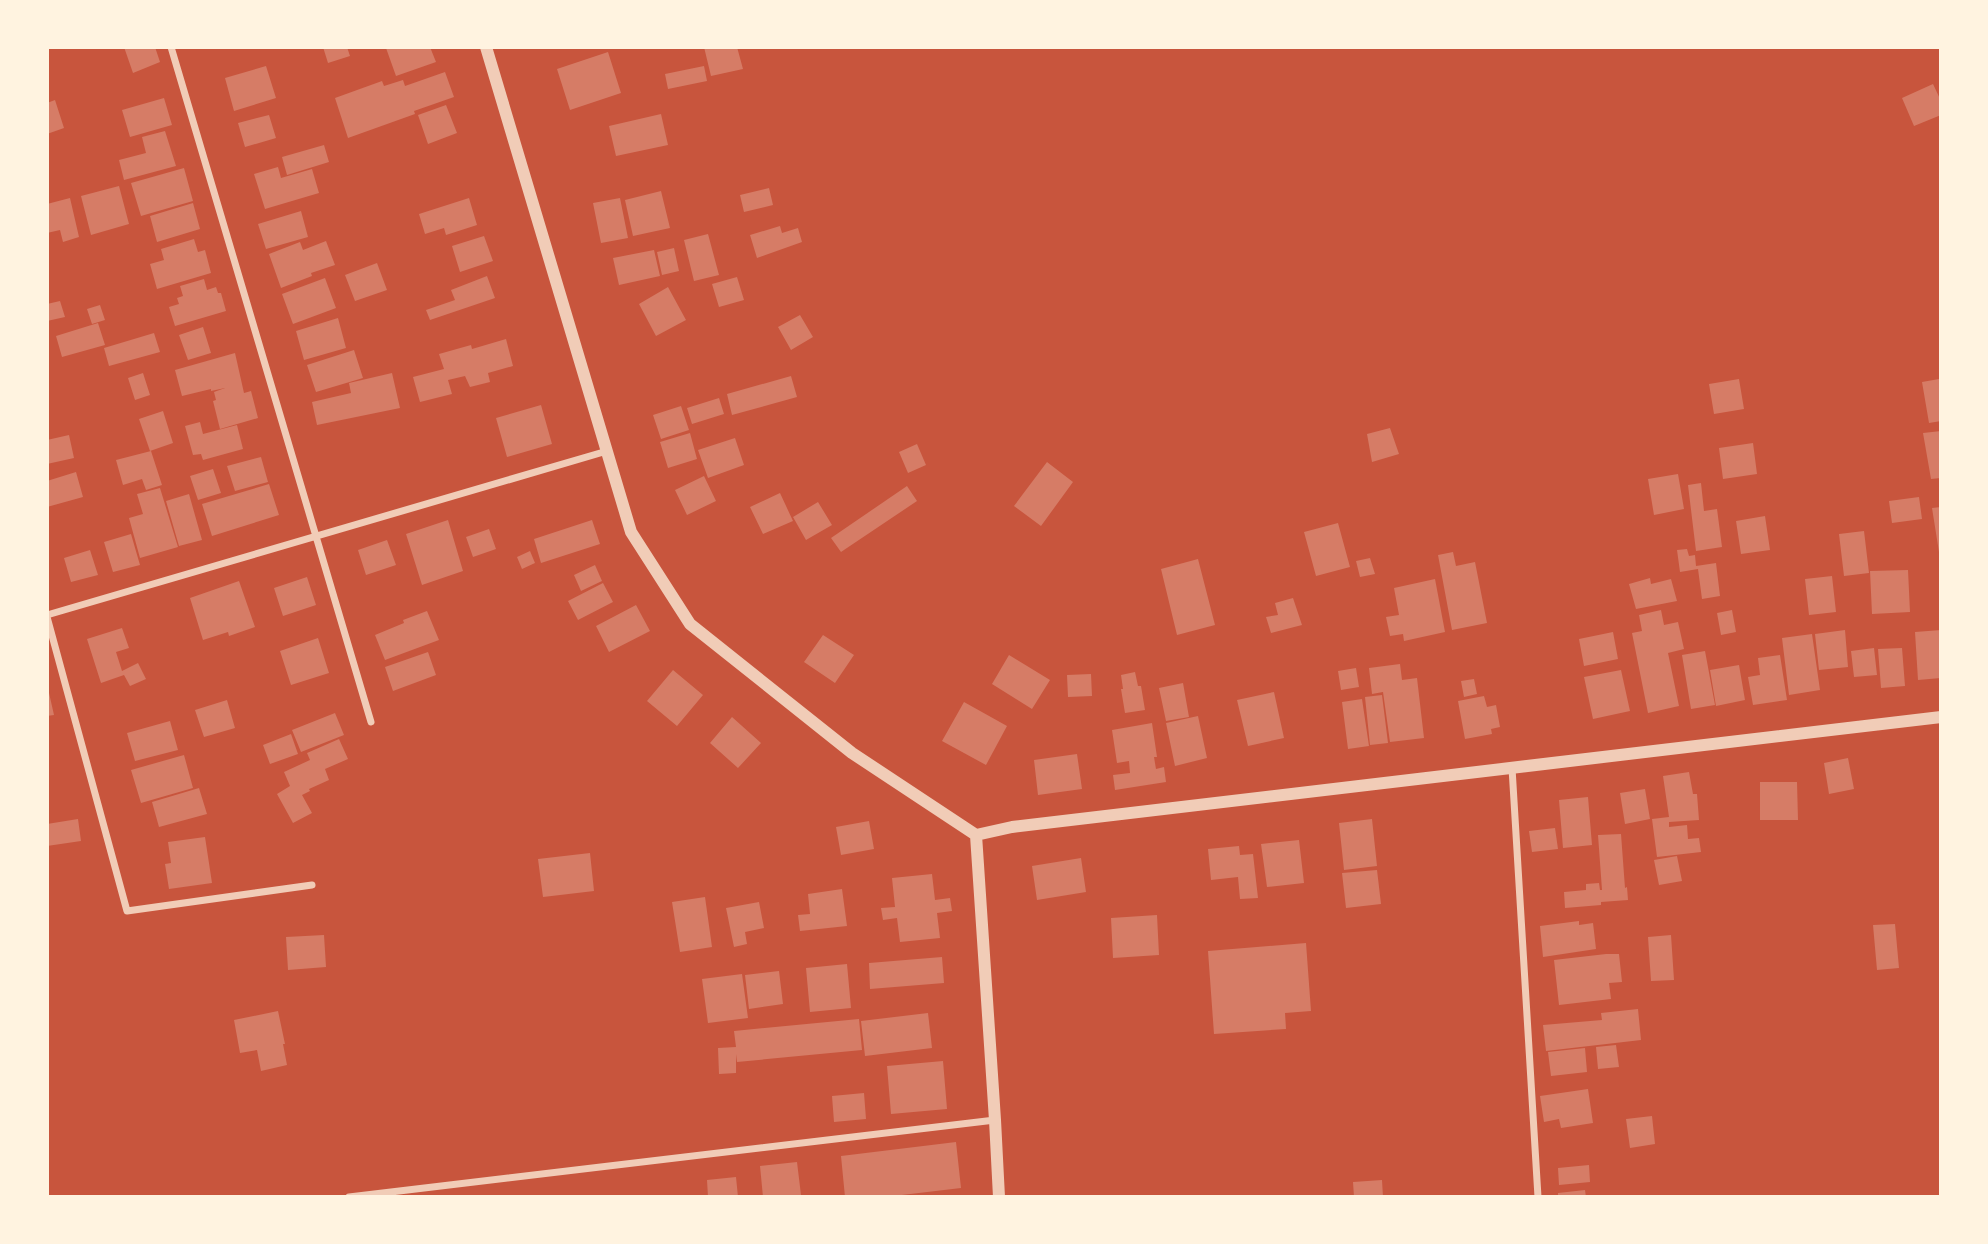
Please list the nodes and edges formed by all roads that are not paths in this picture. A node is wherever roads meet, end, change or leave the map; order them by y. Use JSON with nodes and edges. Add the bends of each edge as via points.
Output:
{"nodes":[{"id":1,"x":171,"y":47,"type":"edge"},
{"id":2,"x":486,"y":47,"type":"edge"},
{"id":3,"x":607,"y":452,"type":"junction"},
{"id":4,"x":316,"y":536,"type":"junction"},
{"id":5,"x":47,"y":616,"type":"edge"},
{"id":6,"x":1941,"y":718,"type":"edge"},
{"id":7,"x":371,"y":722,"type":"dead end"},
{"id":8,"x":1512,"y":768,"type":"junction"},
{"id":9,"x":976,"y":835,"type":"junction"},
{"id":10,"x":312,"y":885,"type":"dead end"},
{"id":11,"x":995,"y":1120,"type":"junction"},
{"id":12,"x":349,"y":1197,"type":"edge"},
{"id":13,"x":999,"y":1197,"type":"edge"},
{"id":14,"x":1538,"y":1197,"type":"edge"}],
"edges":[{"from":1,"to":4,"type":"street"},
{"from":2,"to":3,"type":"street"},
{"from":3,"to":4,"type":"street"},
{"from":3,"to":9,"type":"street","via":[[631,532],[690,624],[852,753]]},
{"from":4,"to":5,"type":"street"},
{"from":4,"to":7,"type":"street"},
{"from":5,"to":10,"type":"street","via":[[127,911]]},
{"from":6,"to":8,"type":"street"},
{"from":8,"to":9,"type":"street","via":[[1026,825]]},
{"from":8,"to":14,"type":"street"},
{"from":9,"to":11,"type":"street"},
{"from":11,"to":12,"type":"street"},
{"from":11,"to":13,"type":"street"}]}
